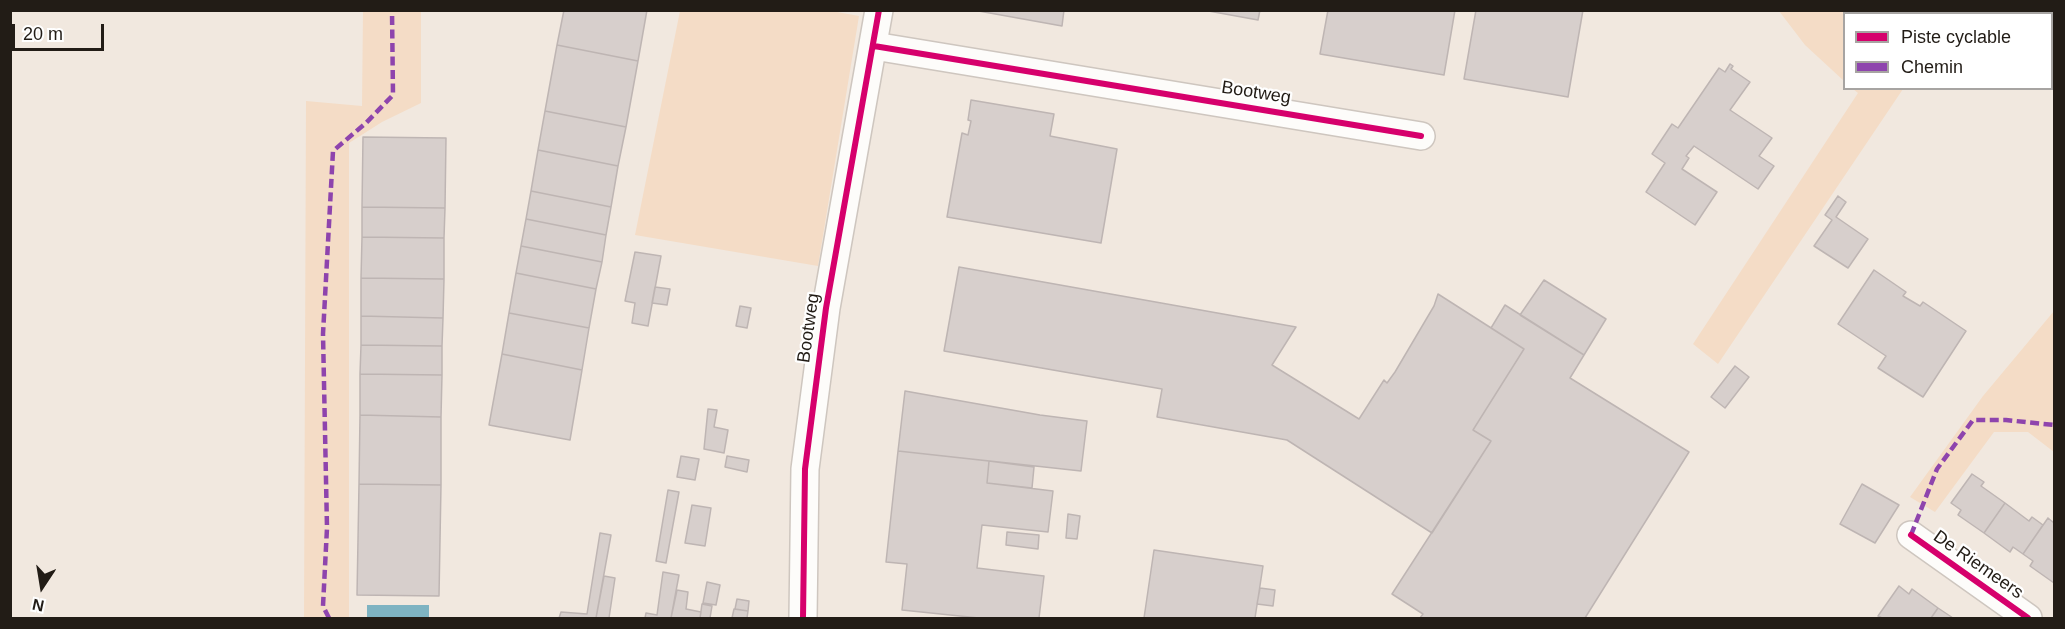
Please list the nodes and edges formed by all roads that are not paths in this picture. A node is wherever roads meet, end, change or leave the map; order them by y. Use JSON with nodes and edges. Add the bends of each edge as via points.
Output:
{"nodes":[{"id":1,"x":879,"y":10,"type":"edge"},
{"id":2,"x":874,"y":45,"type":"junction"},
{"id":3,"x":1421,"y":136,"type":"dead end"},
{"id":4,"x":1911,"y":535,"type":"dead end"},
{"id":5,"x":803,"y":618,"type":"edge"},
{"id":6,"x":2028,"y":618,"type":"edge"}],
"edges":[{"from":1,"to":2,"type":"street","name":"Bootweg"},
{"from":2,"to":3,"type":"street","name":"Bootweg"},
{"from":2,"to":5,"type":"street","name":"Bootweg","via":[[826,308],[805,469]]},
{"from":4,"to":6,"type":"street","name":"De Riemeers"}]}
